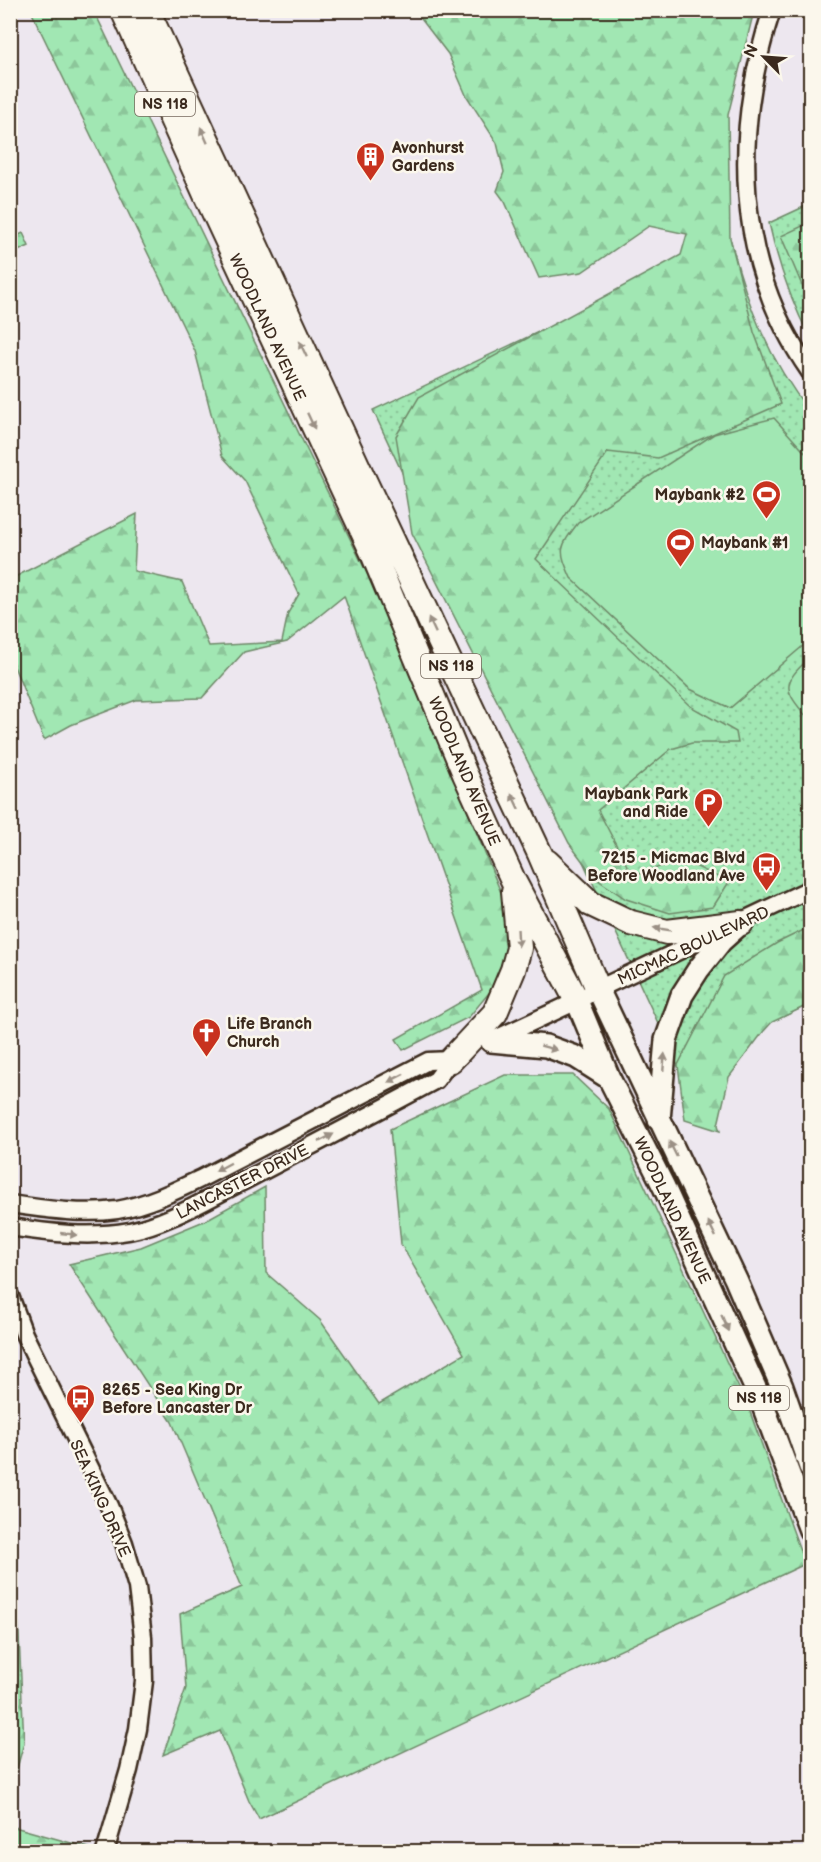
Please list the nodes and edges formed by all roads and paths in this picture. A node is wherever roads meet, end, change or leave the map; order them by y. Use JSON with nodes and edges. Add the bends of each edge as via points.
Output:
{"nodes":[{"id":1,"x":109,"y":10,"type":"edge"},
{"id":2,"x":123,"y":10,"type":"edge"},
{"id":3,"x":147,"y":10,"type":"edge"},
{"id":4,"x":771,"y":10,"type":"edge"},
{"id":5,"x":207,"y":197,"type":"junction"},
{"id":6,"x":810,"y":372,"type":"edge"},
{"id":7,"x":540,"y":854,"type":"junction"},
{"id":8,"x":513,"y":880,"type":"junction"},
{"id":9,"x":810,"y":889,"type":"edge"},
{"id":10,"x":741,"y":923,"type":"junction"},
{"id":11,"x":598,"y":989,"type":"junction"},
{"id":12,"x":577,"y":1001,"type":"junction"},
{"id":13,"x":491,"y":1041,"type":"junction"},
{"id":14,"x":451,"y":1060,"type":"junction"},
{"id":15,"x":609,"y":1078,"type":"junction"},
{"id":16,"x":659,"y":1120,"type":"junction"},
{"id":17,"x":10,"y":1204,"type":"edge"},
{"id":18,"x":10,"y":1227,"type":"edge"},
{"id":19,"x":10,"y":1296,"type":"edge"},
{"id":20,"x":810,"y":1467,"type":"edge"},
{"id":21,"x":810,"y":1530,"type":"edge"},
{"id":22,"x":105,"y":1851,"type":"edge"}],
"edges":[{"from":1,"to":5,"type":"highway"},
{"from":2,"to":5,"type":"highway","name":"WOODLAND AVENUE","number":"NS 118"},
{"from":7,"to":3,"type":"highway","name":"WOODLAND AVENUE","number":"NS 118","one_way":true},
{"from":4,"to":6,"type":"street","via":[[747,119],[749,214],[768,289]]},
{"from":5,"to":8,"type":"highway","name":"WOODLAND AVENUE","number":"NS 118","one_way":true,"via":[[372,551]]},
{"from":10,"to":7,"type":"highway","one_way":true,"via":[[667,932],[631,922],[591,904]]},
{"from":7,"to":11,"type":"highway","name":"WOODLAND AVENUE","number":"NS 118"},
{"from":8,"to":12,"type":"highway","name":"WOODLAND AVENUE","number":"NS 118"},
{"from":8,"to":14,"type":"highway","one_way":true,"via":[[519,948],[513,970],[495,1013]]},
{"from":9,"to":10,"type":"street","name":"MICMAC BOULEVARD"},
{"from":10,"to":11,"type":"street","name":"MICMAC BOULEVARD"},
{"from":16,"to":10,"type":"main road","one_way":true,"via":[[666,1040],[682,995],[721,941]]},
{"from":11,"to":12,"type":"street","name":"MICMAC BOULEVARD"},
{"from":11,"to":16,"type":"main road","name":"WOODLAND AVENUE","number":"NS 118"},
{"from":12,"to":13,"type":"street","name":"LANCASTER DRIVE"},
{"from":12,"to":15,"type":"main road","name":"WOODLAND AVENUE","number":"NS 118"},
{"from":13,"to":14,"type":"street","name":"LANCASTER DRIVE"},
{"from":13,"to":15,"type":"main road","one_way":true,"via":[[546,1046],[576,1057]]},
{"from":14,"to":17,"type":"street","name":"LANCASTER DRIVE","one_way":true,"via":[[428,1061],[200,1179],[145,1203],[88,1212]]},
{"from":18,"to":14,"type":"street","name":"LANCASTER DRIVE","one_way":true,"via":[[81,1235],[155,1223],[436,1080]]},
{"from":15,"to":21,"type":"main road","name":"WOODLAND AVENUE","number":"NS 118","one_way":true,"via":[[664,1187],[762,1403]]},
{"from":20,"to":16,"type":"main road","name":"WOODLAND AVENUE","number":"NS 118","one_way":true,"via":[[782,1387],[736,1280]]},
{"from":19,"to":22,"type":"street","name":"SEA KING DRIVE","via":[[24,1334],[109,1506],[137,1587],[143,1637],[143,1693],[129,1770]]}]}
